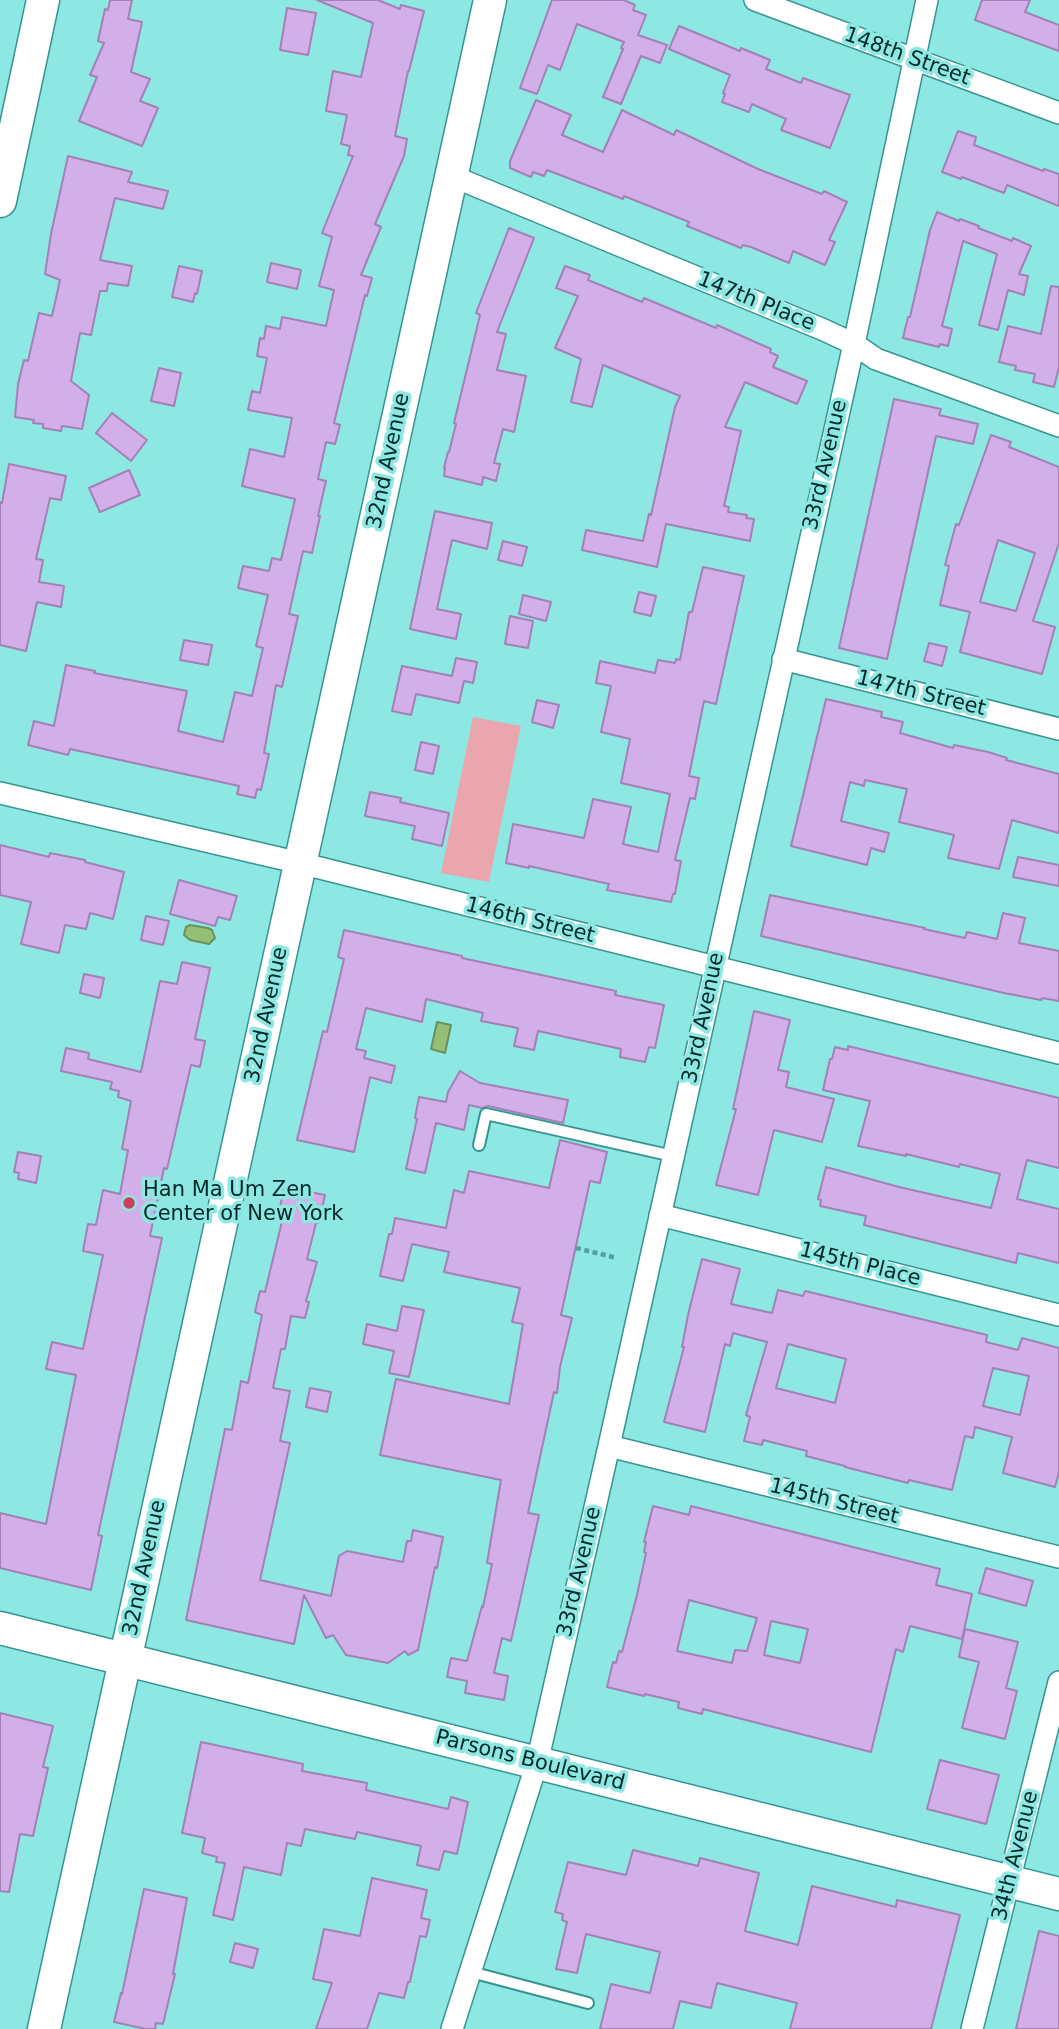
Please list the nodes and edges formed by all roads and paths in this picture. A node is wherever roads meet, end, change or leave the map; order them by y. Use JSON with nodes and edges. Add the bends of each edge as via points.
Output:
{"nodes":[{"id":1,"x":43,"y":0,"type":"edge"},
{"id":2,"x":490,"y":0,"type":"edge"},
{"id":3,"x":755,"y":0,"type":"edge"},
{"id":4,"x":927,"y":0,"type":"edge"},
{"id":5,"x":914,"y":60,"type":"junction"},
{"id":6,"x":1059,"y":113,"type":"edge"},
{"id":7,"x":452,"y":176,"type":"junction"},
{"id":8,"x":0,"y":201,"type":"edge"},
{"id":9,"x":853,"y":344,"type":"junction"},
{"id":10,"x":1059,"y":426,"type":"edge"},
{"id":11,"x":783,"y":659,"type":"junction"},
{"id":12,"x":1059,"y":729,"type":"edge"},
{"id":13,"x":0,"y":793,"type":"edge"},
{"id":14,"x":300,"y":863,"type":"junction"},
{"id":15,"x":715,"y":967,"type":"junction"},
{"id":16,"x":1059,"y":1053,"type":"edge"},
{"id":17,"x":479,"y":1145,"type":"dead end"},
{"id":18,"x":673,"y":1156,"type":"junction"},
{"id":19,"x":660,"y":1215,"type":"junction"},
{"id":20,"x":576,"y":1248,"type":"dead end"},
{"id":21,"x":617,"y":1258,"type":"dead end"},
{"id":22,"x":1059,"y":1315,"type":"edge"},
{"id":23,"x":609,"y":1446,"type":"junction"},
{"id":24,"x":1059,"y":1557,"type":"edge"},
{"id":25,"x":0,"y":1628,"type":"edge"},
{"id":26,"x":125,"y":1660,"type":"junction"},
{"id":27,"x":1059,"y":1682,"type":"edge"},
{"id":28,"x":537,"y":1763,"type":"junction"},
{"id":29,"x":1009,"y":1882,"type":"junction"},
{"id":30,"x":1059,"y":1894,"type":"edge"},
{"id":31,"x":471,"y":1972,"type":"junction"},
{"id":32,"x":588,"y":2004,"type":"dead end"},
{"id":33,"x":44,"y":2029,"type":"edge"},
{"id":34,"x":452,"y":2029,"type":"edge"},
{"id":35,"x":972,"y":2029,"type":"edge"}],
"edges":[{"from":1,"to":8,"type":"street"},
{"from":2,"to":7,"type":"street","name":"32nd Avenue"},
{"from":3,"to":5,"type":"street","name":"148th Street"},
{"from":4,"to":5,"type":"street","name":"33rd Avenue"},
{"from":5,"to":6,"type":"street","name":"148th Street"},
{"from":5,"to":9,"type":"street","name":"33rd Avenue"},
{"from":7,"to":9,"type":"street","name":"147th Place"},
{"from":7,"to":14,"type":"street","name":"32nd Avenue"},
{"from":9,"to":10,"type":"street","name":"147th Place","via":[[876,359]]},
{"from":9,"to":11,"type":"street","name":"33rd Avenue"},
{"from":11,"to":12,"type":"street","name":"147th Street"},
{"from":11,"to":15,"type":"street","name":"33rd Avenue"},
{"from":13,"to":14,"type":"street","name":"146th Street"},
{"from":14,"to":15,"type":"street","name":"146th Street"},
{"from":14,"to":26,"type":"street","name":"32nd Avenue"},
{"from":15,"to":16,"type":"street","name":"146th Street"},
{"from":15,"to":18,"type":"street","name":"33rd Avenue"},
{"from":17,"to":18,"type":"lane","via":[[486,1114]]},
{"from":18,"to":19,"type":"street","name":"33rd Avenue"},
{"from":19,"to":22,"type":"street","name":"145th Place"},
{"from":19,"to":23,"type":"street","name":"33rd Avenue"},
{"from":20,"to":21,"type":"path"},
{"from":23,"to":24,"type":"street","name":"145th Street"},
{"from":23,"to":28,"type":"street","name":"33rd Avenue"},
{"from":25,"to":26,"type":"street","name":"Parsons Boulevard"},
{"from":26,"to":28,"type":"street","name":"Parsons Boulevard"},
{"from":26,"to":33,"type":"street","name":"32nd Avenue"},
{"from":27,"to":29,"type":"street","name":"34th Avenue"},
{"from":28,"to":29,"type":"street","name":"Parsons Boulevard"},
{"from":28,"to":31,"type":"street","name":"33rd Avenue"},
{"from":29,"to":30,"type":"street","name":"Parsons Boulevard"},
{"from":29,"to":35,"type":"street","name":"34th Avenue"},
{"from":31,"to":32,"type":"lane"},
{"from":31,"to":34,"type":"street","name":"33rd Avenue"}]}
